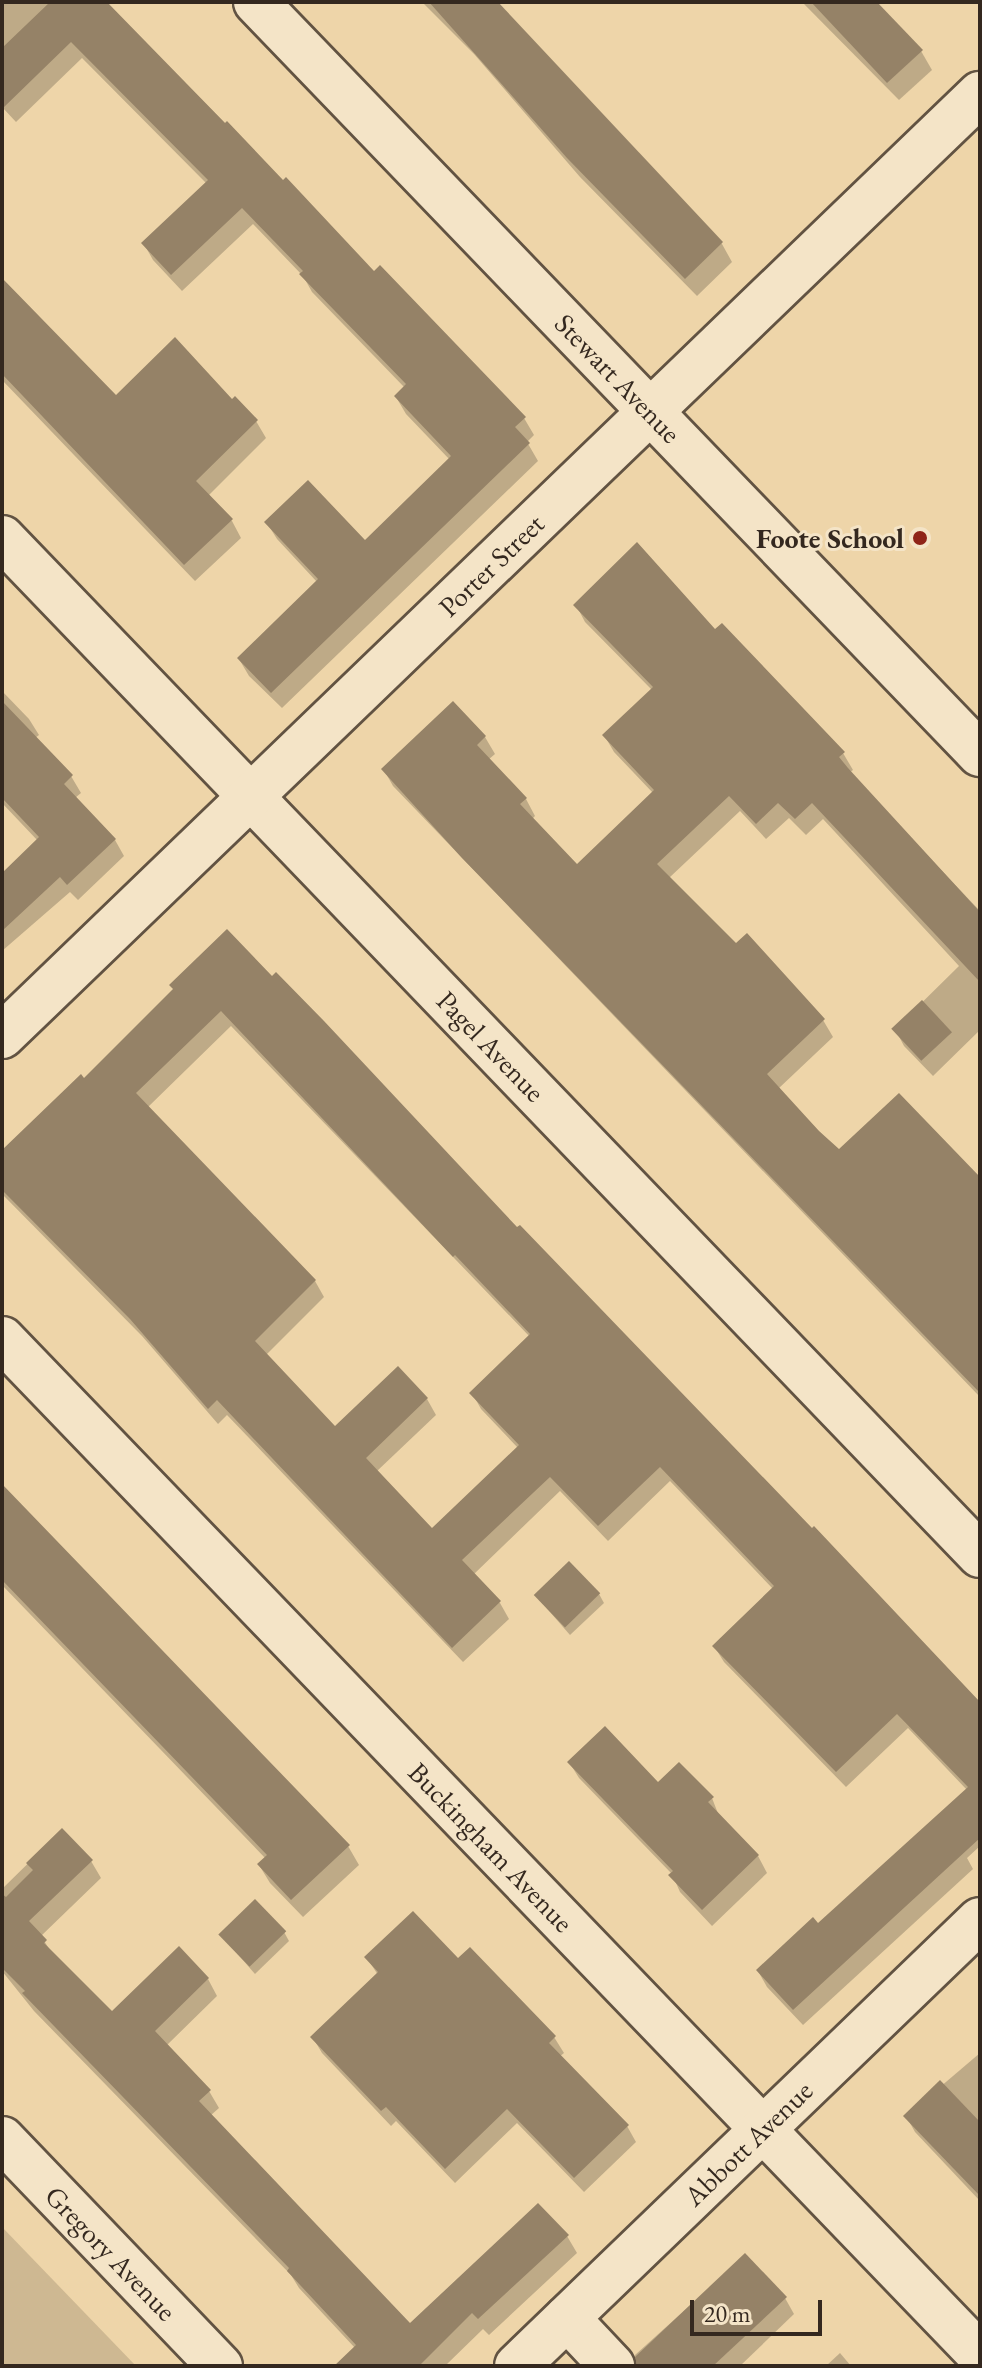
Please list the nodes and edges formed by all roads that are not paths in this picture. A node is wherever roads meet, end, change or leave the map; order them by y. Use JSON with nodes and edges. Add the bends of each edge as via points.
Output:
{"nodes":[{"id":1,"x":256,"y":2,"type":"edge"},
{"id":2,"x":980,"y":94,"type":"edge"},
{"id":3,"x":650,"y":411,"type":"junction"},
{"id":4,"x":2,"y":538,"type":"edge"},
{"id":5,"x":980,"y":754,"type":"edge"},
{"id":6,"x":251,"y":797,"type":"junction"},
{"id":7,"x":2,"y":1036,"type":"edge"},
{"id":8,"x":2,"y":1339,"type":"edge"},
{"id":9,"x":980,"y":1555,"type":"edge"},
{"id":10,"x":980,"y":1920,"type":"edge"},
{"id":11,"x":762,"y":2129,"type":"junction"},
{"id":12,"x":2,"y":2139,"type":"edge"},
{"id":13,"x":567,"y":2318,"type":"junction"},
{"id":14,"x":980,"y":2355,"type":"edge"},
{"id":15,"x":220,"y":2366,"type":"edge"},
{"id":16,"x":517,"y":2366,"type":"edge"},
{"id":17,"x":612,"y":2366,"type":"edge"}],
"edges":[{"from":1,"to":3,"type":"street","name":"Stewart Avenue"},
{"from":2,"to":3,"type":"street","name":"Porter Street"},
{"from":3,"to":5,"type":"street","name":"Stewart Avenue"},
{"from":3,"to":6,"type":"street","name":"Porter Street"},
{"from":4,"to":6,"type":"street","name":"Pagel Avenue"},
{"from":6,"to":7,"type":"street","name":"Porter Street"},
{"from":6,"to":9,"type":"street","name":"Pagel Avenue"},
{"from":8,"to":11,"type":"street","name":"Buckingham Avenue"},
{"from":10,"to":11,"type":"street","name":"Abbott Avenue"},
{"from":11,"to":13,"type":"street","name":"Abbott Avenue"},
{"from":11,"to":14,"type":"street","name":"Buckingham Avenue"},
{"from":12,"to":15,"type":"street","name":"Gregory Avenue"},
{"from":13,"to":16,"type":"street","name":"Abbott Avenue"},
{"from":13,"to":17,"type":"street"}]}
